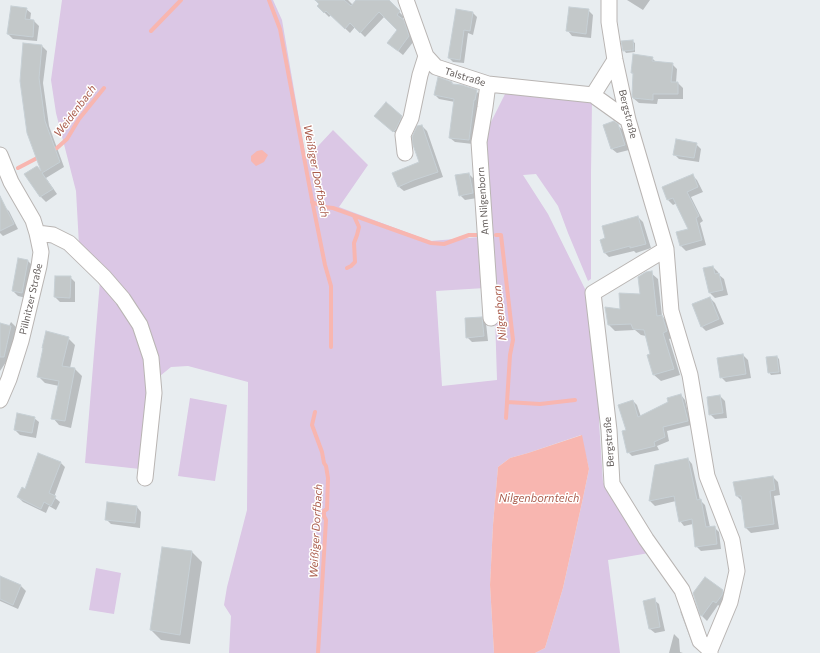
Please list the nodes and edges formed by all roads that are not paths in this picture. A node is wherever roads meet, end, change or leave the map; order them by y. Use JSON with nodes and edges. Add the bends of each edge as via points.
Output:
{"nodes":[{"id":1,"x":406,"y":0,"type":"edge"},
{"id":2,"x":609,"y":0,"type":"edge"},
{"id":3,"x":426,"y":56,"type":"junction"},
{"id":4,"x":615,"y":60,"type":"junction"},
{"id":5,"x":488,"y":84,"type":"junction"},
{"id":6,"x":593,"y":95,"type":"junction"},
{"id":7,"x":628,"y":120,"type":"junction"},
{"id":8,"x":405,"y":153,"type":"dead end"},
{"id":9,"x":0,"y":155,"type":"edge"},
{"id":10,"x":37,"y":233,"type":"junction"},
{"id":11,"x":666,"y":249,"type":"junction"},
{"id":12,"x":491,"y":318,"type":"dead end"},
{"id":13,"x":0,"y":400,"type":"edge"},
{"id":14,"x":145,"y":478,"type":"dead end"},
{"id":15,"x":710,"y":652,"type":"edge"}],
"edges":[{"from":1,"to":3,"type":"street","name":"Talstraße"},
{"from":2,"to":4,"type":"street","name":"Bergstraße","via":[[609,22]]},
{"from":3,"to":5,"type":"street","name":"Talstraße","via":[[436,68]]},
{"from":3,"to":8,"type":"street","via":[[411,118],[405,130]]},
{"from":4,"to":6,"type":"street"},
{"from":4,"to":7,"type":"street","name":"Bergstraße"},
{"from":5,"to":6,"type":"street","name":"Talstraße"},
{"from":5,"to":12,"type":"street","name":"Am Nilgenborn","via":[[479,142]]},
{"from":6,"to":7,"type":"street","name":"Talstraße"},
{"from":7,"to":11,"type":"street","name":"Bergstraße"},
{"from":9,"to":10,"type":"street","name":"Pillnitzer Straße"},
{"from":10,"to":13,"type":"street","name":"Pillnitzer Straße","via":[[41,252],[39,266],[21,341]]},
{"from":10,"to":14,"type":"street","via":[[53,235],[69,243],[104,277],[140,325],[151,358],[154,393]]},
{"from":11,"to":15,"type":"street","name":"Bergstraße","via":[[671,310],[690,375],[707,476],[732,540],[737,571],[730,602]]},
{"from":11,"to":15,"type":"street","name":"Bergstraße","via":[[593,293],[609,430],[612,484],[682,590],[700,641]]}]}
